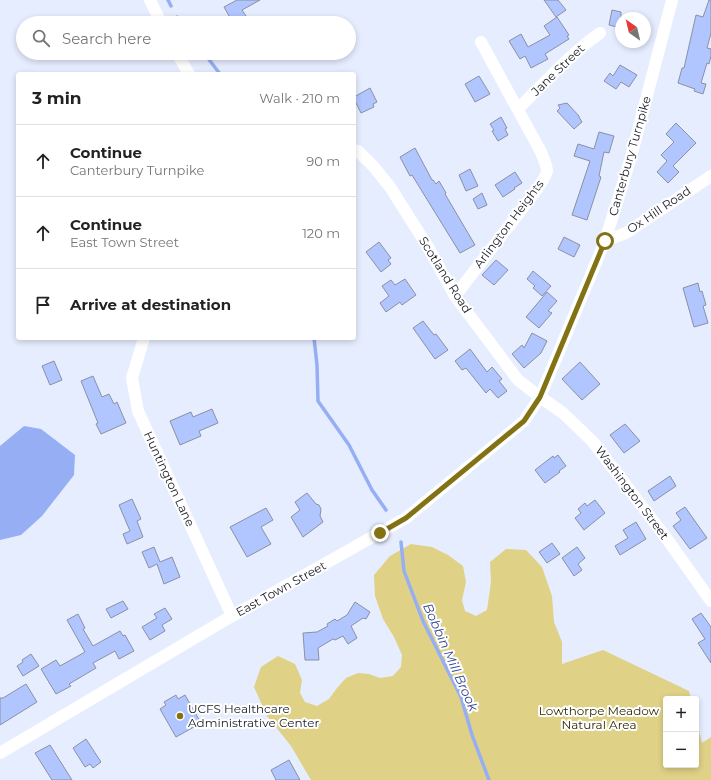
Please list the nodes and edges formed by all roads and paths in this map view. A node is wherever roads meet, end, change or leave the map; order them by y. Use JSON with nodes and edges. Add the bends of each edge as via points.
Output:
{"nodes":[{"id":1,"x":150,"y":0,"type":"edge"},
{"id":2,"x":672,"y":0,"type":"edge"},
{"id":3,"x":158,"y":16,"type":"edge"},
{"id":4,"x":600,"y":33,"type":"dead end"},
{"id":5,"x":481,"y":42,"type":"dead end"},
{"id":6,"x":181,"y":60,"type":"edge"},
{"id":7,"x":188,"y":72,"type":"edge"},
{"id":8,"x":518,"y":109,"type":"junction"},
{"id":9,"x":356,"y":150,"type":"edge"},
{"id":10,"x":711,"y":176,"type":"edge"},
{"id":11,"x":605,"y":241,"type":"junction"},
{"id":12,"x":455,"y":296,"type":"junction"},
{"id":13,"x":143,"y":340,"type":"edge"},
{"id":14,"x":540,"y":397,"type":"junction"},
{"id":15,"x":711,"y":601,"type":"edge"},
{"id":16,"x":232,"y":616,"type":"junction"},
{"id":17,"x":0,"y":753,"type":"edge"}],
"edges":[{"from":1,"to":3,"type":"street"},
{"from":2,"to":11,"type":"street","name":"Canterbury Turnpike","via":[[631,157]]},
{"from":4,"to":8,"type":"street","name":"Jane Street","via":[[573,54]]},
{"from":5,"to":8,"type":"street","name":"Arlington Heights"},
{"from":6,"to":7,"type":"street"},
{"from":8,"to":12,"type":"street","name":"Arlington Heights","via":[[541,152],[546,173],[532,196]]},
{"from":9,"to":12,"type":"street","name":"Scotland Road","via":[[390,187]]},
{"from":10,"to":11,"type":"street","name":"Ox Hill Road","via":[[626,233]]},
{"from":11,"to":14,"type":"street","name":"Canterbury Turnpike"},
{"from":12,"to":14,"type":"street","name":"Scotland Road","via":[[518,380]]},
{"from":13,"to":16,"type":"street","name":"Huntington Lane","via":[[132,378],[138,411]]},
{"from":14,"to":15,"type":"street","name":"Washington Street","via":[[563,413],[593,442]]},
{"from":14,"to":16,"type":"street","name":"East Town Street","via":[[524,421],[406,518]]},
{"from":16,"to":17,"type":"street","name":"East Town Street"}]}
